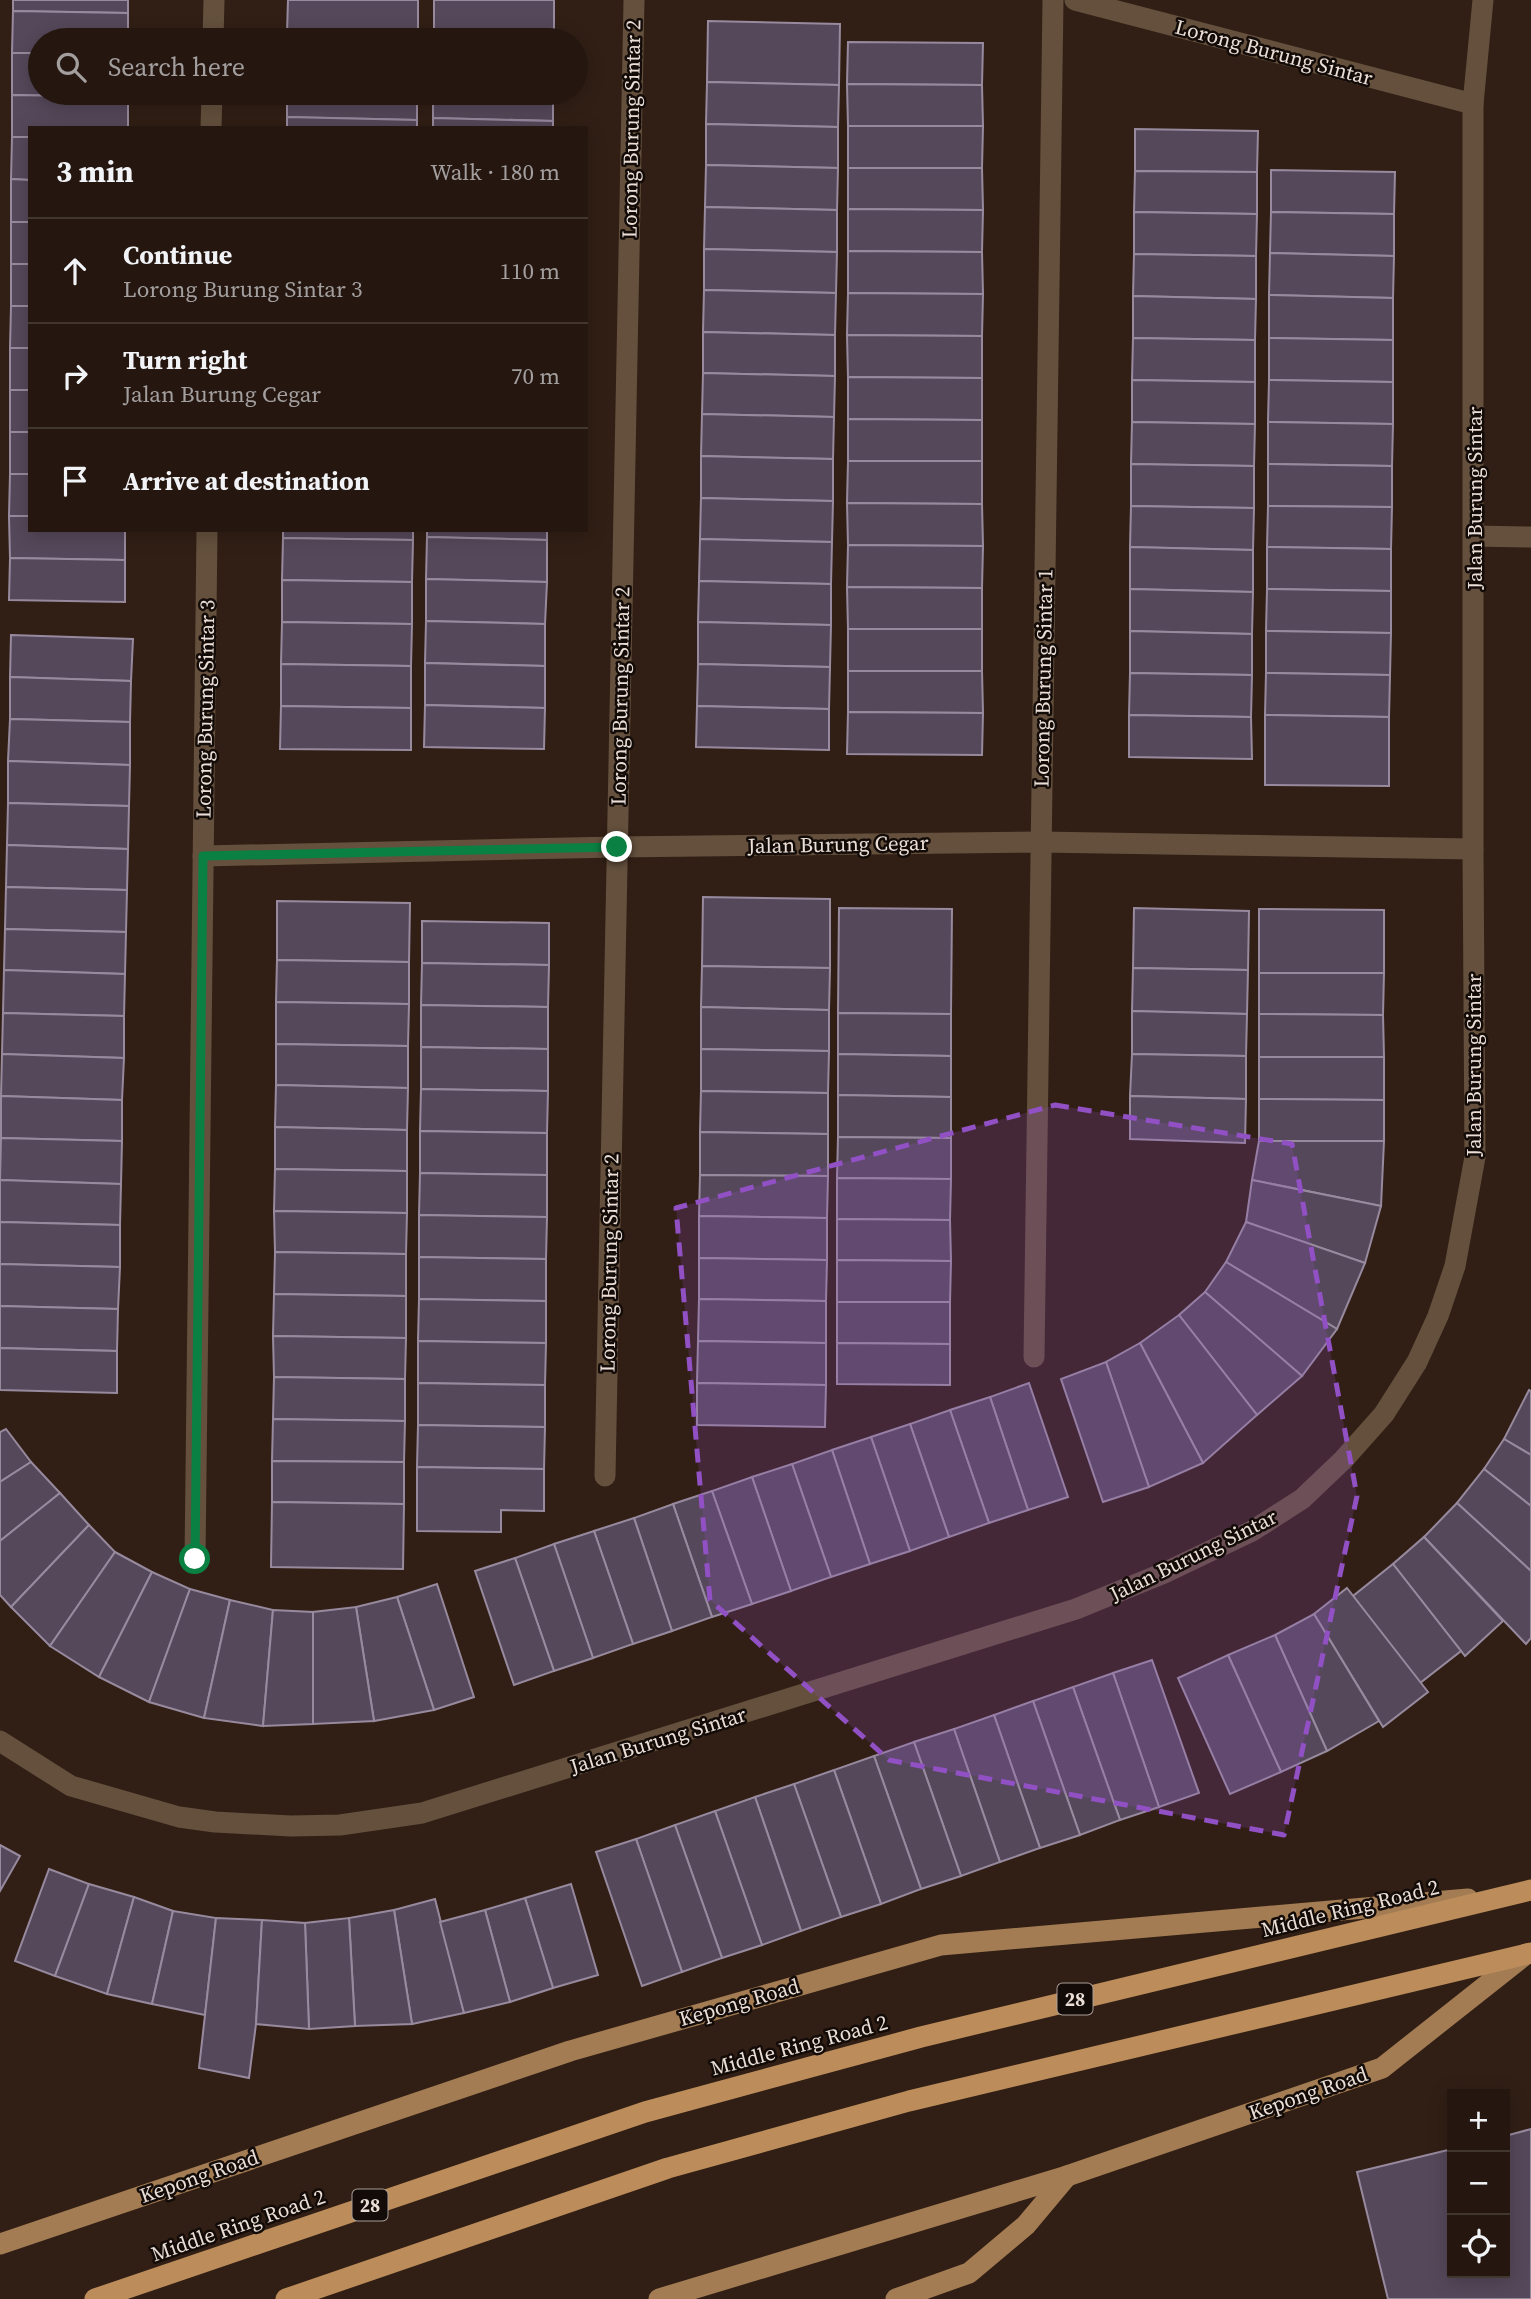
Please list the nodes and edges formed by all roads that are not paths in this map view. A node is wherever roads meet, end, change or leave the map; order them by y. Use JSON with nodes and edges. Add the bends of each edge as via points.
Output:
{"nodes":[{"id":1,"x":214,"y":0,"type":"edge"},
{"id":2,"x":634,"y":0,"type":"edge"},
{"id":3,"x":1053,"y":0,"type":"edge"},
{"id":4,"x":1075,"y":0,"type":"edge"},
{"id":5,"x":1483,"y":0,"type":"edge"},
{"id":6,"x":213,"y":28,"type":"edge"},
{"id":7,"x":1473,"y":104,"type":"junction"},
{"id":8,"x":212,"y":105,"type":"edge"},
{"id":9,"x":211,"y":126,"type":"edge"},
{"id":10,"x":207,"y":532,"type":"edge"},
{"id":11,"x":1474,"y":536,"type":"junction"},
{"id":12,"x":1531,"y":537,"type":"edge"},
{"id":13,"x":1040,"y":842,"type":"junction"},
{"id":14,"x":617,"y":847,"type":"junction"},
{"id":15,"x":1473,"y":849,"type":"junction"},
{"id":16,"x":203,"y":856,"type":"junction"},
{"id":17,"x":1034,"y":1357,"type":"dead end"},
{"id":18,"x":605,"y":1476,"type":"dead end"},
{"id":19,"x":195,"y":1559,"type":"dead end"},
{"id":20,"x":0,"y":1741,"type":"edge"},
{"id":21,"x":1531,"y":1890,"type":"edge"},
{"id":22,"x":1506,"y":1896,"type":"junction"},
{"id":23,"x":1528,"y":1954,"type":"edge"},
{"id":24,"x":1068,"y":2176,"type":"junction"},
{"id":25,"x":0,"y":2244,"type":"edge"},
{"id":26,"x":94,"y":2299,"type":"edge"},
{"id":27,"x":286,"y":2299,"type":"edge"},
{"id":28,"x":659,"y":2299,"type":"edge"},
{"id":29,"x":896,"y":2299,"type":"edge"}],
"edges":[{"from":1,"to":6,"type":"street"},
{"from":2,"to":14,"type":"street","name":"Lorong Burung Sintar 2"},
{"from":3,"to":13,"type":"street","name":"Lorong Burung Sintar 1"},
{"from":4,"to":7,"type":"street","name":"Lorong Burung Sintar"},
{"from":5,"to":7,"type":"street","name":"Jalan Burung Sintar"},
{"from":7,"to":11,"type":"street","name":"Jalan Burung Sintar"},
{"from":8,"to":9,"type":"street"},
{"from":10,"to":16,"type":"street","name":"Lorong Burung Sintar 3"},
{"from":11,"to":12,"type":"street"},
{"from":11,"to":15,"type":"street","name":"Jalan Burung Sintar"},
{"from":13,"to":14,"type":"street","name":"Jalan Burung Cegar"},
{"from":13,"to":15,"type":"street","name":"Jalan Burung Cegar"},
{"from":13,"to":17,"type":"street","name":"Lorong Burung Sintar 1"},
{"from":14,"to":16,"type":"street","name":"Jalan Burung Cegar"},
{"from":14,"to":18,"type":"street","name":"Lorong Burung Sintar 2"},
{"from":15,"to":20,"type":"street","name":"Jalan Burung Sintar","via":[[1475,1157],[1455,1266],[1417,1362],[1384,1413],[1345,1459],[1302,1499],[1252,1531],[1076,1609],[422,1813],[340,1825],[179,1817],[71,1786]]},
{"from":16,"to":19,"type":"street","name":"Lorong Burung Sintar 3"},
{"from":21,"to":22,"type":"highway","name":"Middle Ring Road 2","number":"28"},
{"from":22,"to":25,"type":"main road","name":"Kepong Road","via":[[941,1945],[570,2051]]},
{"from":22,"to":26,"type":"highway","name":"Middle Ring Road 2","number":"28","via":[[921,2036],[645,2112]]},
{"from":23,"to":24,"type":"main road","name":"Kepong Road","via":[[1382,2068]]},
{"from":23,"to":27,"type":"highway","via":[[922,2098],[668,2168]]},
{"from":24,"to":28,"type":"main road","name":"Kepong Road"},
{"from":24,"to":29,"type":"main road","via":[[1026,2225],[969,2273]]}]}
